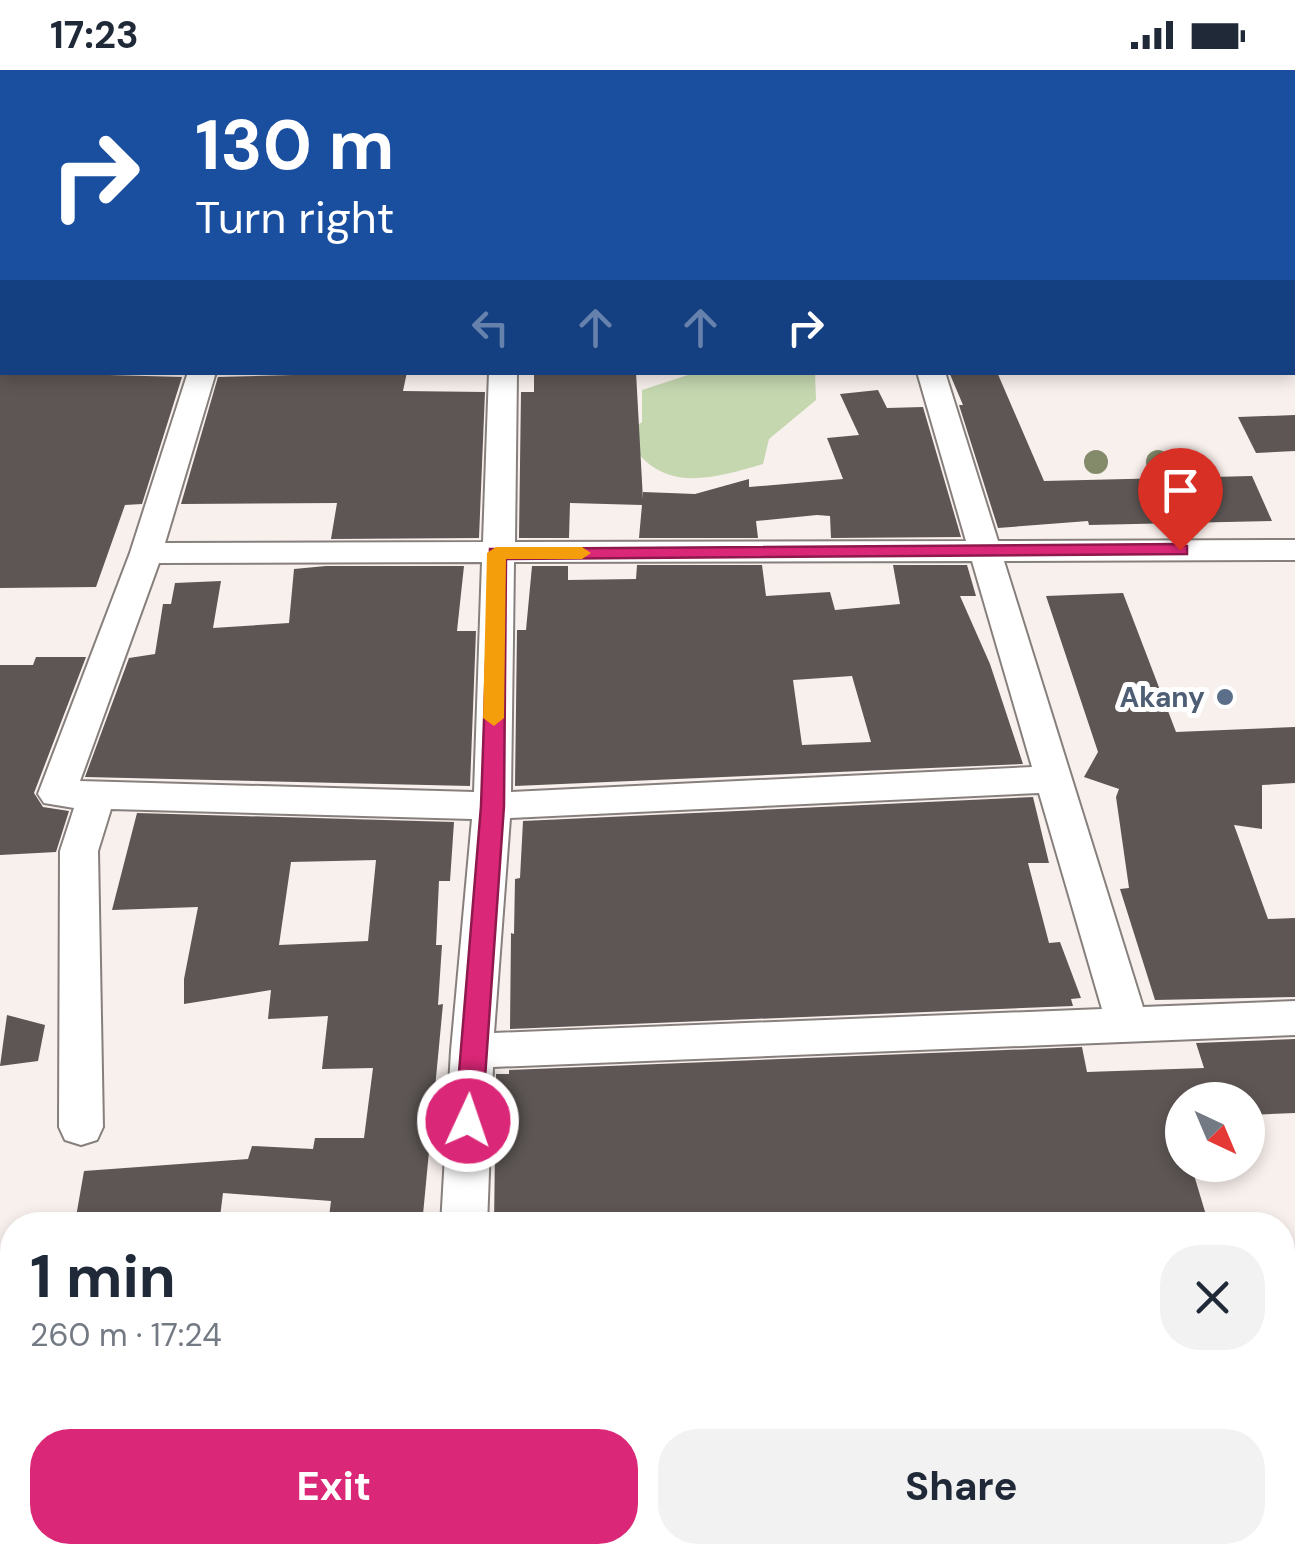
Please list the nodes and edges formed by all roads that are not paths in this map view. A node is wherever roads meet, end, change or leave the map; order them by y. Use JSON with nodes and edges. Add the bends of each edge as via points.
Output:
{"nodes":[{"id":1,"x":201,"y":375,"type":"edge"},
{"id":2,"x":503,"y":375,"type":"edge"},
{"id":3,"x":933,"y":375,"type":"edge"},
{"id":4,"x":1295,"y":550,"type":"edge"},
{"id":5,"x":988,"y":551,"type":"junction"},
{"id":6,"x":496,"y":553,"type":"junction"},
{"id":7,"x":146,"y":554,"type":"junction"},
{"id":8,"x":1055,"y":779,"type":"junction"},
{"id":9,"x":97,"y":795,"type":"junction"},
{"id":10,"x":492,"y":806,"type":"junction"},
{"id":11,"x":1295,"y":1018,"type":"edge"},
{"id":12,"x":1128,"y":1027,"type":"junction"},
{"id":13,"x":472,"y":1051,"type":"junction"},
{"id":14,"x":82,"y":1128,"type":"dead end"},
{"id":15,"x":465,"y":1212,"type":"edge"}],
"edges":[{"from":1,"to":7,"type":"street"},
{"from":2,"to":6,"type":"street"},
{"from":3,"to":5,"type":"street"},
{"from":4,"to":5,"type":"street"},
{"from":5,"to":6,"type":"street"},
{"from":5,"to":8,"type":"street"},
{"from":6,"to":7,"type":"street"},
{"from":6,"to":10,"type":"street"},
{"from":7,"to":9,"type":"street","via":[[57,794]]},
{"from":8,"to":10,"type":"street"},
{"from":8,"to":12,"type":"street"},
{"from":9,"to":10,"type":"street"},
{"from":9,"to":14,"type":"street","via":[[79,851]]},
{"from":10,"to":13,"type":"street"},
{"from":11,"to":12,"type":"street"},
{"from":12,"to":13,"type":"street"},
{"from":13,"to":15,"type":"street"}]}
